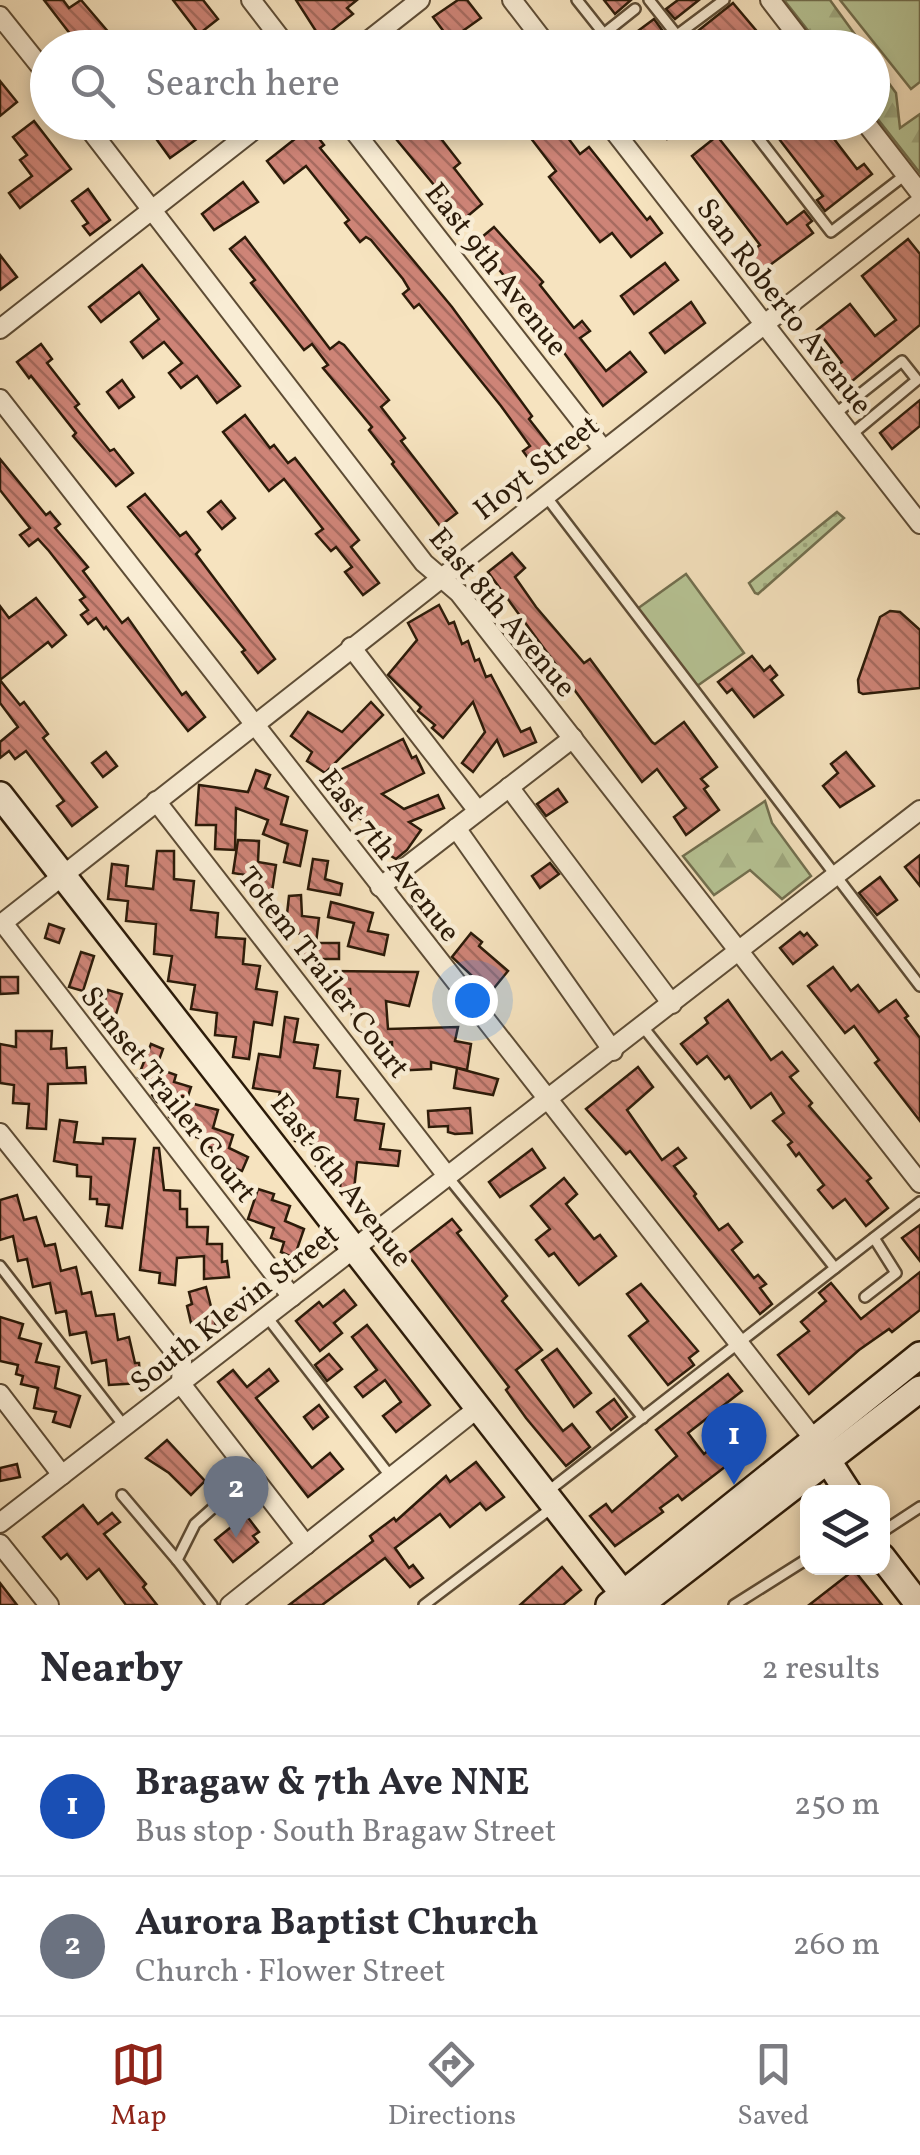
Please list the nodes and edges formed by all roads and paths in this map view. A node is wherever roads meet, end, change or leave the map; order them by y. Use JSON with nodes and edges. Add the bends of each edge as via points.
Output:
{"nodes":[{"id":1,"x":251,"y":0,"type":"edge"},
{"id":2,"x":420,"y":0,"type":"edge"},
{"id":3,"x":512,"y":0,"type":"edge"},
{"id":4,"x":576,"y":0,"type":"edge"},
{"id":5,"x":649,"y":0,"type":"edge"},
{"id":6,"x":724,"y":0,"type":"edge"},
{"id":7,"x":770,"y":0,"type":"edge"},
{"id":8,"x":635,"y":10,"type":"dead end"},
{"id":9,"x":0,"y":16,"type":"edge"},
{"id":10,"x":274,"y":30,"type":"edge"},
{"id":11,"x":382,"y":30,"type":"edge"},
{"id":12,"x":535,"y":30,"type":"edge"},
{"id":13,"x":601,"y":30,"type":"edge"},
{"id":14,"x":609,"y":30,"type":"edge"},
{"id":15,"x":673,"y":30,"type":"edge"},
{"id":16,"x":684,"y":30,"type":"edge"},
{"id":17,"x":793,"y":30,"type":"edge"},
{"id":18,"x":30,"y":54,"type":"edge"},
{"id":19,"x":98,"y":140,"type":"edge"},
{"id":20,"x":242,"y":140,"type":"edge"},
{"id":21,"x":361,"y":140,"type":"edge"},
{"id":22,"x":622,"y":140,"type":"edge"},
{"id":23,"x":760,"y":140,"type":"edge"},
{"id":24,"x":879,"y":140,"type":"edge"},
{"id":25,"x":905,"y":174,"type":"junction"},
{"id":26,"x":920,"y":193,"type":"edge"},
{"id":27,"x":920,"y":202,"type":"edge"},
{"id":28,"x":153,"y":211,"type":"junction"},
{"id":29,"x":764,"y":324,"type":"junction"},
{"id":30,"x":0,"y":329,"type":"edge"},
{"id":31,"x":0,"y":399,"type":"edge"},
{"id":32,"x":835,"y":414,"type":"junction"},
{"id":33,"x":850,"y":435,"type":"junction"},
{"id":34,"x":603,"y":449,"type":"junction"},
{"id":35,"x":545,"y":495,"type":"junction"},
{"id":36,"x":920,"y":524,"type":"edge"},
{"id":37,"x":442,"y":578,"type":"junction"},
{"id":38,"x":352,"y":648,"type":"junction"},
{"id":39,"x":253,"y":724,"type":"junction"},
{"id":40,"x":572,"y":738,"type":"junction"},
{"id":41,"x":509,"y":787,"type":"junction"},
{"id":42,"x":0,"y":794,"type":"edge"},
{"id":43,"x":156,"y":802,"type":"junction"},
{"id":44,"x":920,"y":810,"type":"edge"},
{"id":45,"x":478,"y":812,"type":"junction"},
{"id":46,"x":456,"y":828,"type":"junction"},
{"id":47,"x":63,"y":876,"type":"junction"},
{"id":48,"x":835,"y":877,"type":"junction"},
{"id":49,"x":380,"y":887,"type":"junction"},
{"id":50,"x":1,"y":924,"type":"edge"},
{"id":51,"x":739,"y":952,"type":"junction"},
{"id":52,"x":920,"y":986,"type":"edge"},
{"id":53,"x":672,"y":1004,"type":"junction"},
{"id":54,"x":644,"y":1027,"type":"junction"},
{"id":55,"x":613,"y":1051,"type":"junction"},
{"id":56,"x":547,"y":1101,"type":"junction"},
{"id":57,"x":0,"y":1133,"type":"edge"},
{"id":58,"x":448,"y":1177,"type":"junction"},
{"id":59,"x":920,"y":1183,"type":"edge"},
{"id":60,"x":920,"y":1202,"type":"edge"},
{"id":61,"x":874,"y":1238,"type":"junction"},
{"id":62,"x":354,"y":1248,"type":"junction"},
{"id":63,"x":0,"y":1266,"type":"edge"},
{"id":64,"x":835,"y":1268,"type":"junction"},
{"id":65,"x":292,"y":1298,"type":"junction"},
{"id":66,"x":865,"y":1298,"type":"dead end"},
{"id":67,"x":267,"y":1317,"type":"junction"},
{"id":68,"x":738,"y":1343,"type":"junction"},
{"id":69,"x":920,"y":1354,"type":"edge"},
{"id":70,"x":181,"y":1384,"type":"junction"},
{"id":71,"x":920,"y":1389,"type":"edge"},
{"id":72,"x":0,"y":1394,"type":"edge"},
{"id":73,"x":478,"y":1408,"type":"junction"},
{"id":74,"x":642,"y":1418,"type":"junction"},
{"id":75,"x":125,"y":1427,"type":"junction"},
{"id":76,"x":814,"y":1438,"type":"junction"},
{"id":77,"x":829,"y":1460,"type":"junction"},
{"id":78,"x":62,"y":1474,"type":"junction"},
{"id":79,"x":251,"y":1474,"type":"junction"},
{"id":80,"x":391,"y":1477,"type":"junction"},
{"id":81,"x":844,"y":1485,"type":"edge"},
{"id":82,"x":122,"y":1496,"type":"dead end"},
{"id":83,"x":550,"y":1500,"type":"junction"},
{"id":84,"x":920,"y":1506,"type":"edge"},
{"id":85,"x":0,"y":1524,"type":"edge"},
{"id":86,"x":890,"y":1527,"type":"edge"},
{"id":87,"x":0,"y":1544,"type":"edge"},
{"id":88,"x":306,"y":1545,"type":"junction"},
{"id":89,"x":177,"y":1560,"type":"junction"},
{"id":90,"x":800,"y":1563,"type":"edge"},
{"id":91,"x":890,"y":1568,"type":"edge"},
{"id":92,"x":626,"y":1602,"type":"edge"},
{"id":93,"x":49,"y":1605,"type":"edge"},
{"id":94,"x":212,"y":1605,"type":"edge"},
{"id":95,"x":230,"y":1605,"type":"edge"},
{"id":96,"x":424,"y":1605,"type":"edge"},
{"id":97,"x":734,"y":1605,"type":"edge"},
{"id":98,"x":919,"y":1605,"type":"edge"}],
"edges":[{"from":1,"to":10,"type":"street"},
{"from":2,"to":11,"type":"street"},
{"from":3,"to":12,"type":"street"},
{"from":4,"to":13,"type":"lane"},
{"from":5,"to":15,"type":"lane"},
{"from":6,"to":16,"type":"lane"},
{"from":7,"to":17,"type":"street"},
{"from":8,"to":14,"type":"lane"},
{"from":9,"to":18,"type":"street"},
{"from":19,"to":28,"type":"street","name":"East 8th Avenue"},
{"from":20,"to":28,"type":"street"},
{"from":21,"to":34,"type":"street","name":"East 9th Avenue"},
{"from":22,"to":29,"type":"street","name":"San Roberto Avenue"},
{"from":23,"to":25,"type":"lane","via":[[831,232]]},
{"from":24,"to":25,"type":"street"},
{"from":25,"to":26,"type":"street"},
{"from":27,"to":29,"type":"street","name":"Hoyt Street"},
{"from":28,"to":30,"type":"street"},
{"from":28,"to":37,"type":"street","name":"East 8th Avenue","via":[[424,564]]},
{"from":29,"to":32,"type":"street","name":"San Roberto Avenue"},
{"from":29,"to":34,"type":"street","name":"Hoyt Street"},
{"from":31,"to":39,"type":"street","name":"East 7th Avenue"},
{"from":32,"to":33,"type":"street","name":"San Roberto Avenue"},
{"from":32,"to":33,"type":"lane","via":[[902,361],[917,380]]},
{"from":33,"to":36,"type":"street","name":"San Roberto Avenue"},
{"from":34,"to":35,"type":"street","name":"Hoyt Street"},
{"from":35,"to":37,"type":"street","name":"Hoyt Street"},
{"from":35,"to":48,"type":"lane"},
{"from":37,"to":38,"type":"street","name":"Hoyt Street"},
{"from":37,"to":40,"type":"street","name":"East 8th Avenue"},
{"from":38,"to":39,"type":"street","name":"Hoyt Street"},
{"from":38,"to":45,"type":"street"},
{"from":39,"to":43,"type":"street","name":"Hoyt Street"},
{"from":39,"to":49,"type":"street","name":"East 7th Avenue"},
{"from":40,"to":41,"type":"street"},
{"from":40,"to":51,"type":"street","name":"East 8th Avenue"},
{"from":41,"to":45,"type":"street"},
{"from":41,"to":53,"type":"street"},
{"from":42,"to":47,"type":"street","name":"East 6th Avenue"},
{"from":43,"to":47,"type":"street","name":"Hoyt Street"},
{"from":43,"to":58,"type":"street","name":"Totem Trailer Court"},
{"from":44,"to":48,"type":"street","name":"South Klevin Street"},
{"from":45,"to":46,"type":"street"},
{"from":46,"to":49,"type":"street"},
{"from":46,"to":55,"type":"street"},
{"from":47,"to":50,"type":"street","name":"Hoyt Street"},
{"from":47,"to":62,"type":"street","name":"East 6th Avenue"},
{"from":48,"to":51,"type":"street","name":"South Klevin Street"},
{"from":48,"to":52,"type":"lane"},
{"from":49,"to":56,"type":"street","name":"East 7th Avenue"},
{"from":50,"to":65,"type":"street","name":"Sunset Trailer Court"},
{"from":51,"to":53,"type":"street","name":"South Klevin Street"},
{"from":51,"to":59,"type":"street","name":"East 8th Avenue"},
{"from":53,"to":54,"type":"street","name":"South Klevin Street"},
{"from":54,"to":55,"type":"street","name":"South Klevin Street"},
{"from":54,"to":64,"type":"lane"},
{"from":55,"to":56,"type":"street","name":"South Klevin Street"},
{"from":56,"to":58,"type":"street","name":"South Klevin Street"},
{"from":56,"to":68,"type":"street","name":"East 7th Avenue"},
{"from":57,"to":70,"type":"street","via":[[182,1361]]},
{"from":58,"to":62,"type":"street","name":"South Klevin Street"},
{"from":58,"to":74,"type":"lane"},
{"from":60,"to":61,"type":"lane"},
{"from":61,"to":64,"type":"lane"},
{"from":61,"to":66,"type":"lane","via":[[896,1273]]},
{"from":62,"to":65,"type":"street","name":"South Klevin Street"},
{"from":62,"to":73,"type":"street","name":"East 6th Avenue"},
{"from":63,"to":75,"type":"lane"},
{"from":64,"to":68,"type":"lane"},
{"from":65,"to":67,"type":"street","name":"South Klevin Street"},
{"from":67,"to":70,"type":"street","name":"South Klevin Street"},
{"from":67,"to":80,"type":"lane"},
{"from":68,"to":74,"type":"lane"},
{"from":68,"to":76,"type":"street","name":"East 7th Avenue"},
{"from":69,"to":76,"type":"street"},
{"from":70,"to":75,"type":"street","name":"South Klevin Street"},
{"from":70,"to":79,"type":"street"},
{"from":71,"to":77,"type":"street"},
{"from":72,"to":78,"type":"street"},
{"from":73,"to":80,"type":"street"},
{"from":73,"to":83,"type":"street","name":"East 6th Avenue"},
{"from":74,"to":83,"type":"lane"},
{"from":75,"to":78,"type":"street","name":"South Klevin Street"},
{"from":76,"to":77,"type":"street"},
{"from":76,"to":92,"type":"street"},
{"from":77,"to":81,"type":"street"},
{"from":77,"to":92,"type":"street"},
{"from":78,"to":85,"type":"street","name":"South Klevin Street"},
{"from":79,"to":88,"type":"street"},
{"from":79,"to":89,"type":"lane","via":[[195,1524]]},
{"from":80,"to":88,"type":"street"},
{"from":82,"to":89,"type":"lane"},
{"from":83,"to":92,"type":"street","name":"East 6th Avenue"},
{"from":83,"to":96,"type":"lane"},
{"from":84,"to":86,"type":"lane"},
{"from":87,"to":93,"type":"street"},
{"from":88,"to":95,"type":"street"},
{"from":89,"to":94,"type":"lane"},
{"from":90,"to":97,"type":"lane"},
{"from":91,"to":98,"type":"street"}]}
